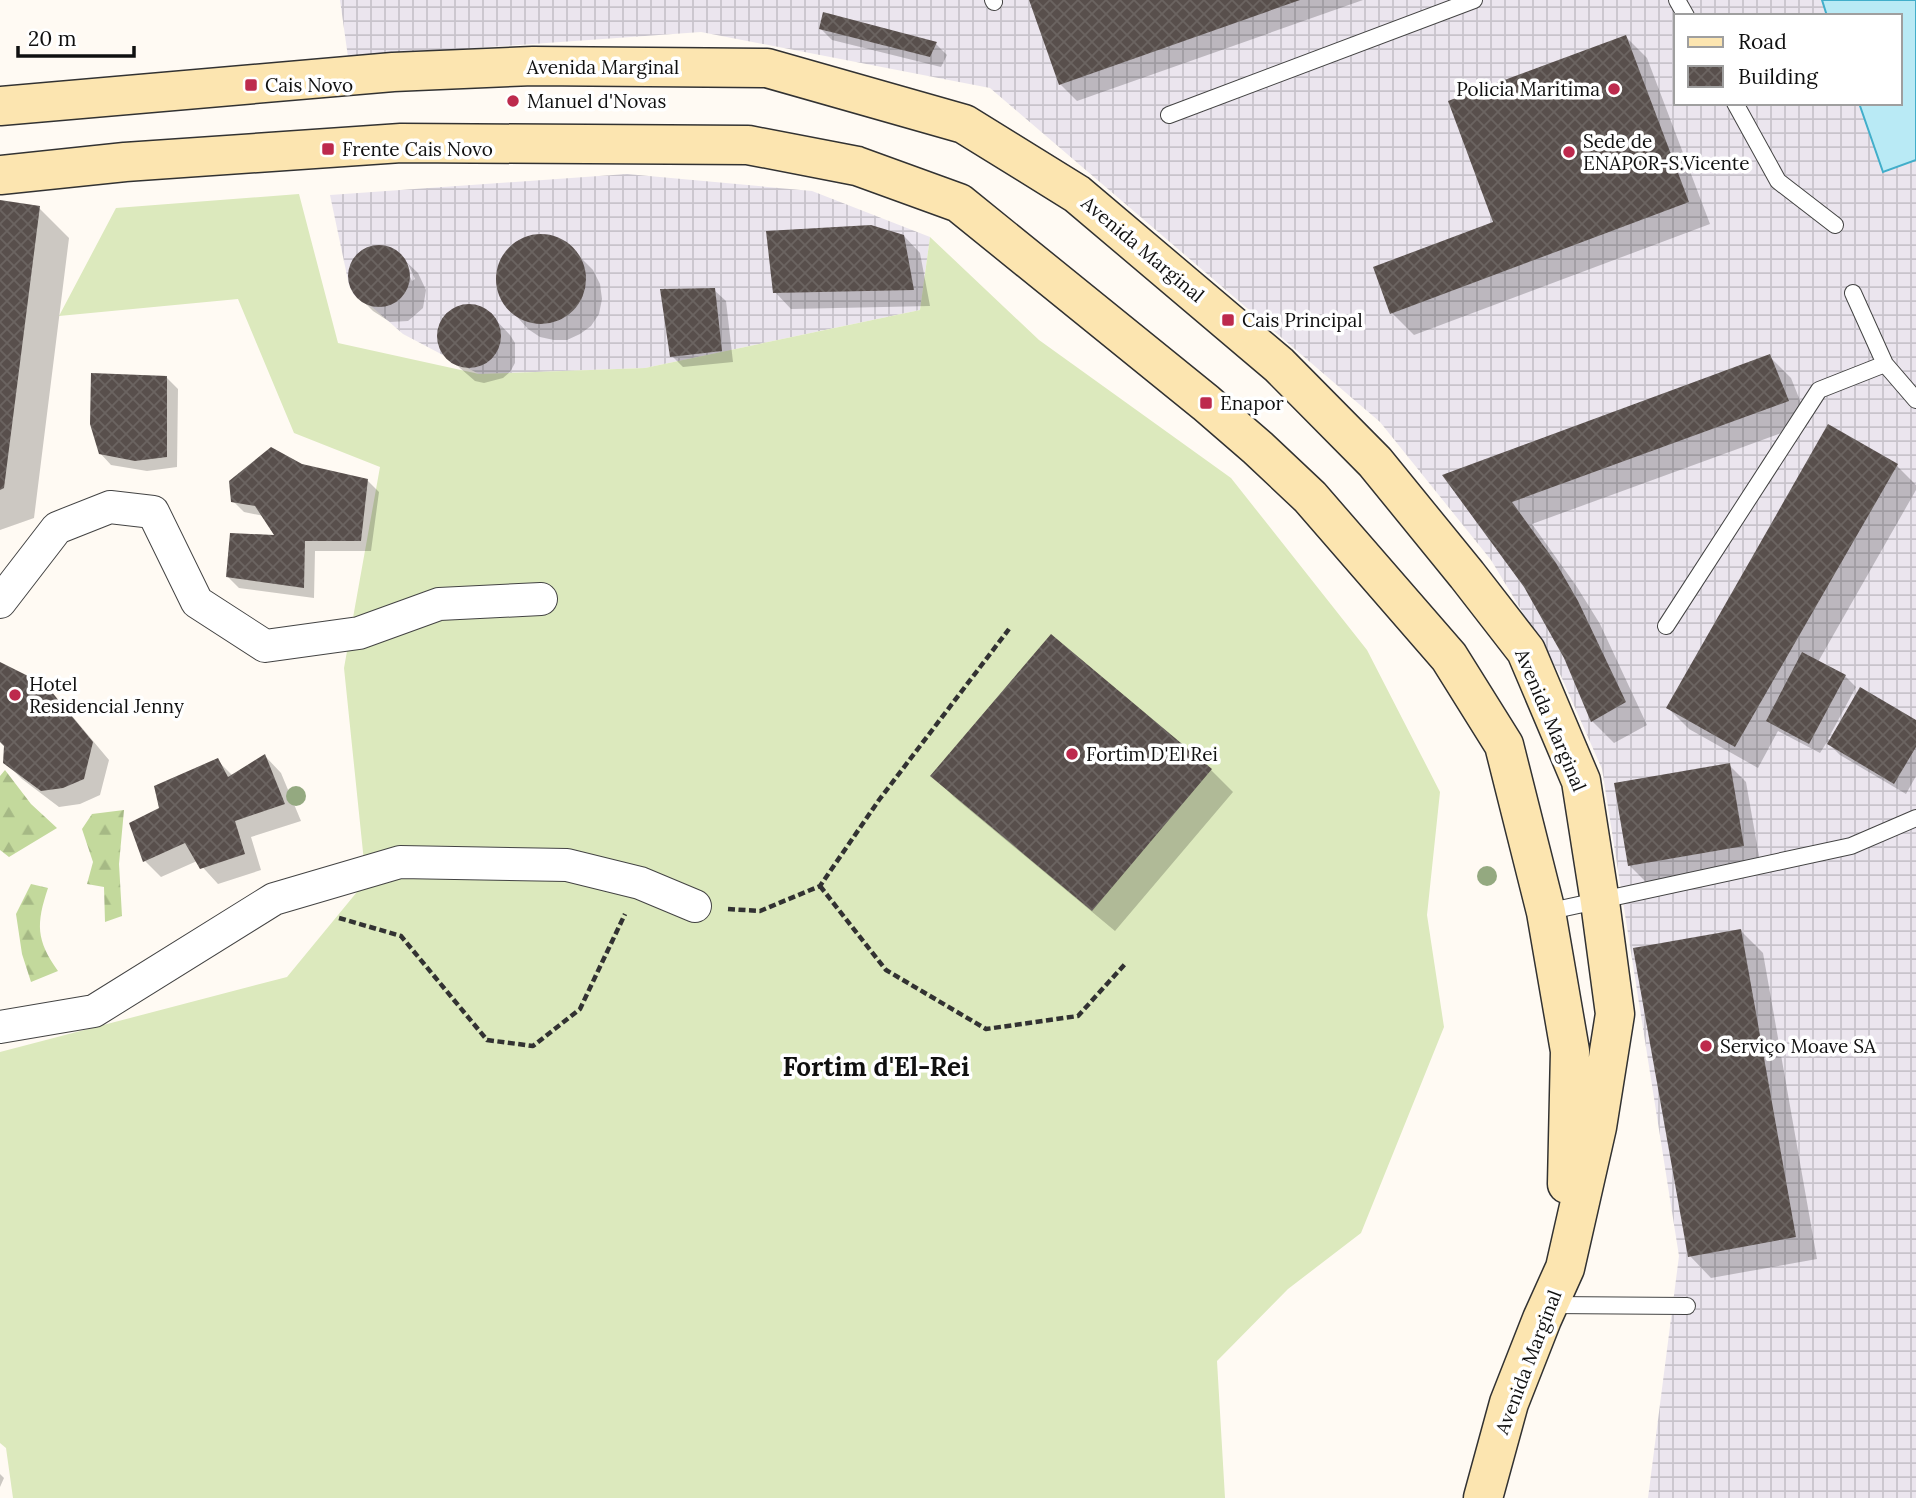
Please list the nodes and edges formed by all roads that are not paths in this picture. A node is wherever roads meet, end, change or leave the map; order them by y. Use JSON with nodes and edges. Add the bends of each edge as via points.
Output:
{"nodes":[{"id":1,"x":1474,"y":0,"type":"edge"},
{"id":2,"x":1736,"y":105,"type":"edge"},
{"id":3,"x":0,"y":106,"type":"edge"},
{"id":4,"x":1169,"y":115,"type":"dead end"},
{"id":5,"x":0,"y":175,"type":"edge"},
{"id":6,"x":1835,"y":225,"type":"dead end"},
{"id":7,"x":1853,"y":293,"type":"dead end"},
{"id":8,"x":1885,"y":364,"type":"junction"},
{"id":9,"x":1916,"y":400,"type":"edge"},
{"id":10,"x":541,"y":599,"type":"dead end"},
{"id":11,"x":0,"y":602,"type":"edge"},
{"id":12,"x":1666,"y":626,"type":"dead end"},
{"id":13,"x":1916,"y":818,"type":"edge"},
{"id":14,"x":1600,"y":902,"type":"junction"},
{"id":15,"x":695,"y":906,"type":"road end"},
{"id":16,"x":1546,"y":912,"type":"junction"},
{"id":17,"x":0,"y":1027,"type":"edge"},
{"id":18,"x":1566,"y":1268,"type":"junction"},
{"id":19,"x":1548,"y":1305,"type":"junction"},
{"id":20,"x":1687,"y":1306,"type":"dead end"},
{"id":21,"x":1483,"y":1498,"type":"edge"}],
"edges":[{"from":1,"to":4,"type":"lane"},
{"from":2,"to":6,"type":"lane","via":[[1778,181]]},
{"from":3,"to":14,"type":"street","name":"Avenida Marginal","via":[[393,72],[533,66],[767,68],[964,124],[1077,194],[1279,365],[1375,462],[1525,651],[1581,781]]},
{"from":5,"to":16,"type":"street","name":"Avenida Marginal","via":[[401,143],[748,145],[857,166],[959,203],[1258,448],[1310,497],[1449,657],[1504,745]]},
{"from":7,"to":8,"type":"lane"},
{"from":8,"to":9,"type":"lane"},
{"from":8,"to":12,"type":"lane","via":[[1819,390]]},
{"from":10,"to":11,"type":"street","via":[[439,604],[359,633],[265,646],[197,602],[153,512],[110,507],[57,528]]},
{"from":13,"to":14,"type":"lane","via":[[1851,846]]},
{"from":14,"to":16,"type":"lane"},
{"from":14,"to":18,"type":"street","name":"Avenida Marginal","via":[[1615,1014],[1597,1127]]},
{"from":15,"to":17,"type":"street","via":[[640,883],[567,865],[400,862],[274,899],[94,1011]]},
{"from":16,"to":18,"type":"street","name":"Avenida Marginal","via":[[1570,1051]]},
{"from":18,"to":19,"type":"street","name":"Avenida Marginal"},
{"from":19,"to":20,"type":"lane"},
{"from":19,"to":21,"type":"street","name":"Avenida Marginal","via":[[1509,1403]]}]}
